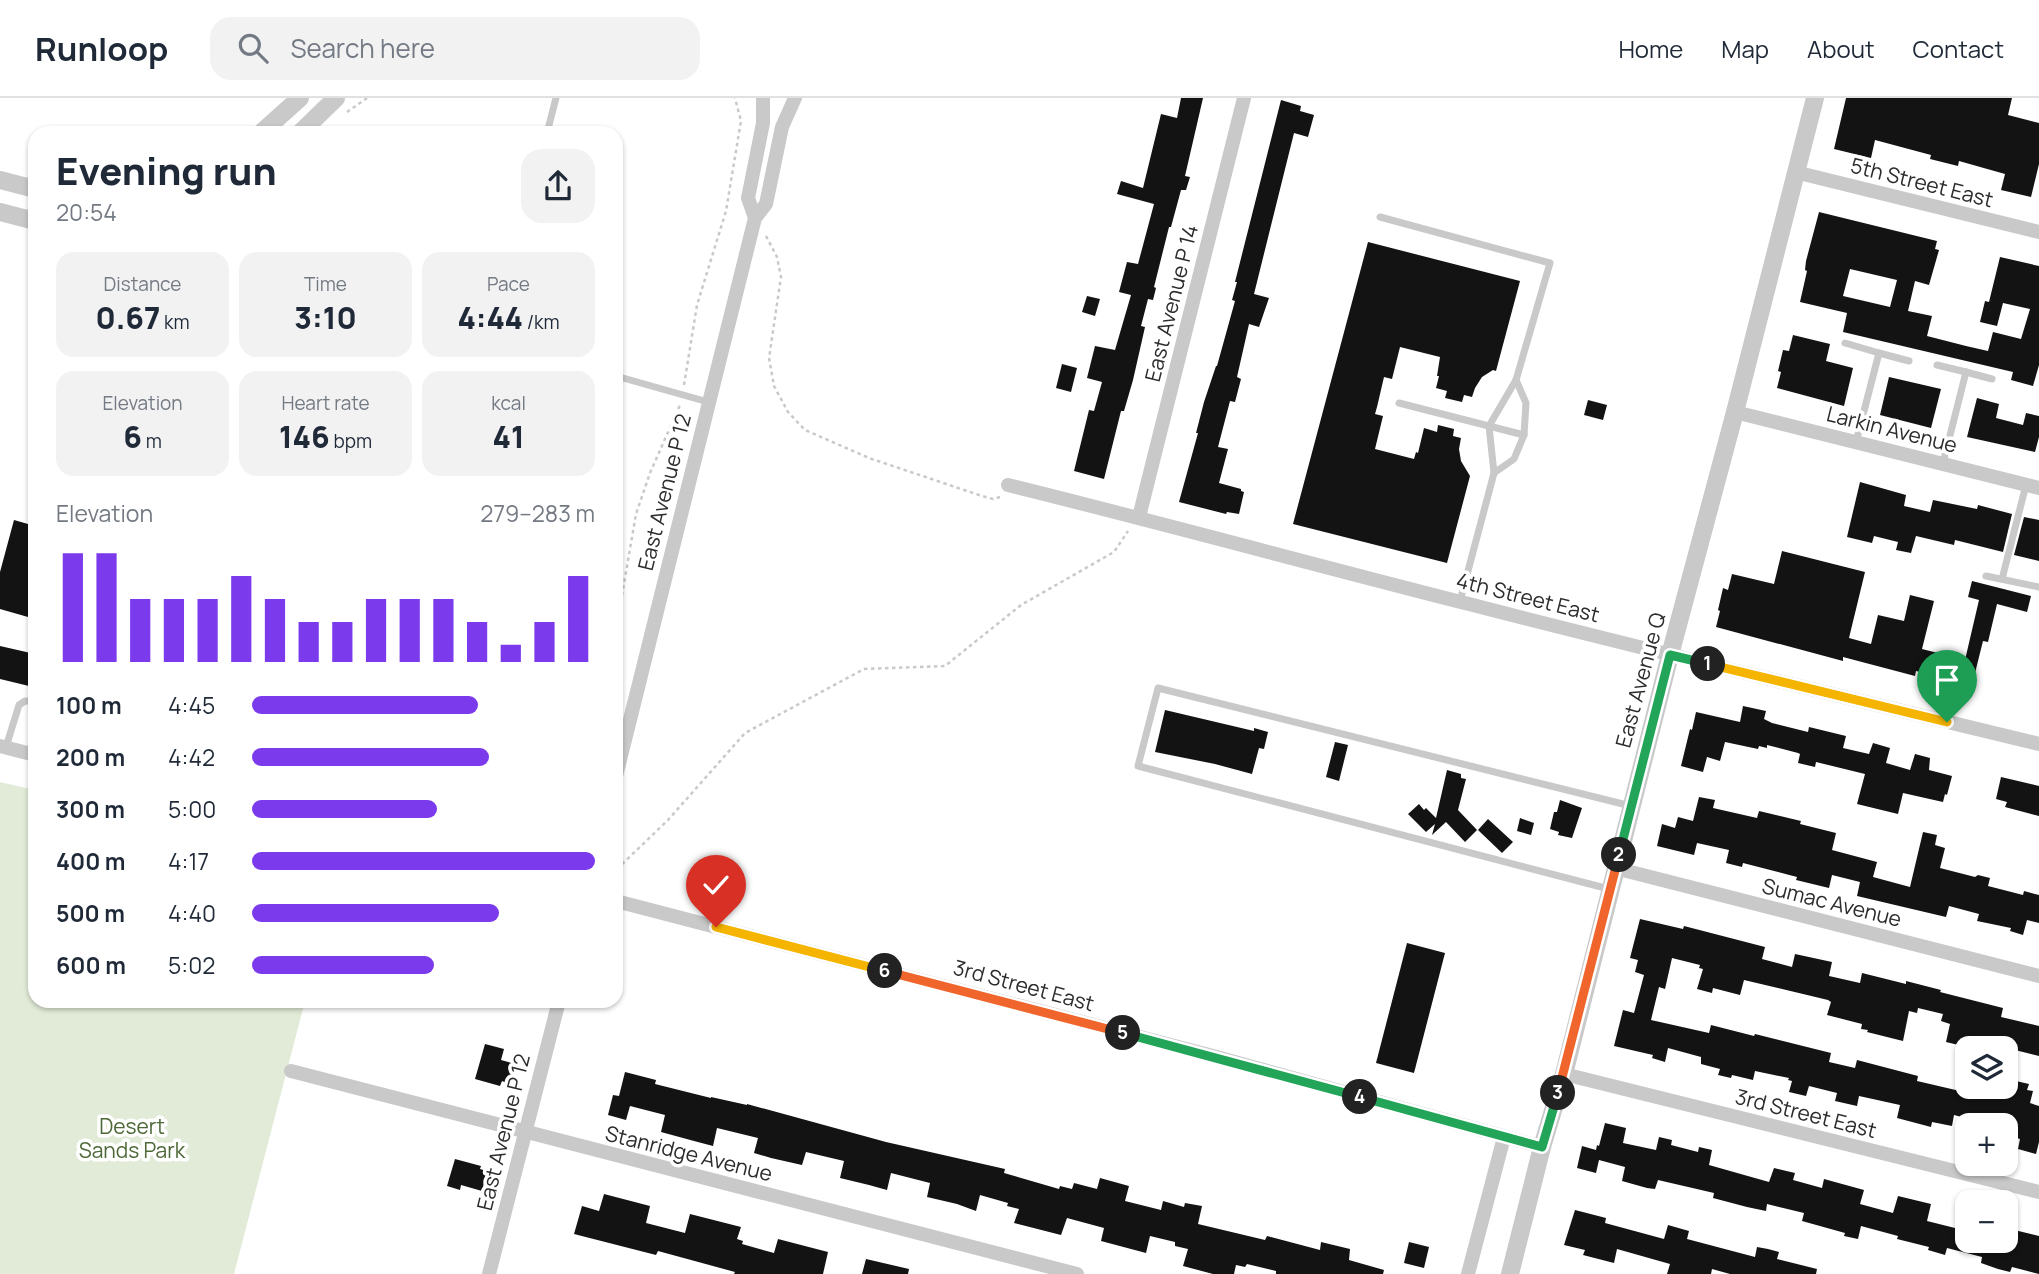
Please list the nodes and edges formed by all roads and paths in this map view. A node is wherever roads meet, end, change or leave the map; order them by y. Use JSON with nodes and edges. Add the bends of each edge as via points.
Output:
{"nodes":[{"id":1,"x":300,"y":98,"type":"edge"},
{"id":2,"x":336,"y":98,"type":"edge"},
{"id":3,"x":556,"y":98,"type":"edge"},
{"id":4,"x":735,"y":98,"type":"edge"},
{"id":5,"x":763,"y":98,"type":"edge"},
{"id":6,"x":795,"y":98,"type":"edge"},
{"id":7,"x":1244,"y":98,"type":"edge"},
{"id":8,"x":1815,"y":98,"type":"edge"},
{"id":9,"x":269,"y":126,"type":"edge"},
{"id":10,"x":307,"y":126,"type":"edge"},
{"id":11,"x":549,"y":126,"type":"edge"},
{"id":12,"x":1796,"y":172,"type":"junction"},
{"id":13,"x":0,"y":180,"type":"edge"},
{"id":14,"x":28,"y":187,"type":"edge"},
{"id":15,"x":0,"y":212,"type":"edge"},
{"id":16,"x":1380,"y":217,"type":"dead end"},
{"id":17,"x":755,"y":218,"type":"junction"},
{"id":18,"x":28,"y":219,"type":"edge"},
{"id":19,"x":2039,"y":232,"type":"edge"},
{"id":20,"x":1845,"y":343,"type":"dead end"},
{"id":21,"x":1879,"y":353,"type":"junction"},
{"id":22,"x":1909,"y":361,"type":"dead end"},
{"id":23,"x":1937,"y":365,"type":"dead end"},
{"id":24,"x":1966,"y":372,"type":"junction"},
{"id":25,"x":623,"y":378,"type":"edge"},
{"id":26,"x":1992,"y":379,"type":"dead end"},
{"id":27,"x":1516,"y":380,"type":"junction"},
{"id":28,"x":683,"y":395,"type":"junction"},
{"id":29,"x":708,"y":402,"type":"junction"},
{"id":30,"x":1399,"y":403,"type":"dead end"},
{"id":31,"x":1735,"y":412,"type":"junction"},
{"id":32,"x":1489,"y":426,"type":"junction"},
{"id":33,"x":1524,"y":435,"type":"junction"},
{"id":34,"x":1856,"y":442,"type":"junction"},
{"id":35,"x":1943,"y":463,"type":"junction"},
{"id":36,"x":1494,"y":473,"type":"junction"},
{"id":37,"x":1008,"y":485,"type":"joint"},
{"id":38,"x":2032,"y":486,"type":"edge"},
{"id":39,"x":1139,"y":517,"type":"junction"},
{"id":40,"x":1986,"y":576,"type":"dead end"},
{"id":41,"x":2002,"y":579,"type":"junction"},
{"id":42,"x":2039,"y":587,"type":"edge"},
{"id":43,"x":623,"y":589,"type":"edge"},
{"id":44,"x":1460,"y":602,"type":"junction"},
{"id":45,"x":1670,"y":655,"type":"junction"},
{"id":46,"x":28,"y":701,"type":"edge"},
{"id":47,"x":2039,"y":744,"type":"edge"},
{"id":48,"x":3,"y":746,"type":"edge"},
{"id":49,"x":623,"y":748,"type":"edge"},
{"id":50,"x":28,"y":753,"type":"edge"},
{"id":51,"x":1631,"y":807,"type":"junction"},
{"id":52,"x":623,"y":863,"type":"edge"},
{"id":53,"x":1615,"y":868,"type":"junction"},
{"id":54,"x":1610,"y":890,"type":"junction"},
{"id":55,"x":623,"y":903,"type":"edge"},
{"id":56,"x":2039,"y":976,"type":"edge"},
{"id":57,"x":557,"y":1008,"type":"edge"},
{"id":58,"x":291,"y":1071,"type":"dead end"},
{"id":59,"x":1564,"y":1074,"type":"junction"},
{"id":60,"x":525,"y":1133,"type":"junction"},
{"id":61,"x":1504,"y":1137,"type":"junction"},
{"id":62,"x":1542,"y":1147,"type":"junction"},
{"id":63,"x":2039,"y":1192,"type":"edge"},
{"id":64,"x":489,"y":1274,"type":"edge"},
{"id":65,"x":1077,"y":1274,"type":"edge"},
{"id":66,"x":1468,"y":1274,"type":"edge"},
{"id":67,"x":1510,"y":1274,"type":"edge"}],
"edges":[{"from":1,"to":9,"type":"street"},
{"from":2,"to":10,"type":"street"},
{"from":3,"to":11,"type":"lane"},
{"from":4,"to":28,"type":"path","via":[[741,121],[726,211],[697,304]]},
{"from":5,"to":17,"type":"street","name":"East Avenue P 12","via":[[763,123],[748,198]]},
{"from":6,"to":17,"type":"street","name":"East Avenue P 12","via":[[782,127],[766,204]]},
{"from":7,"to":39,"type":"street","name":"East Avenue P 14"},
{"from":8,"to":12,"type":"street","name":"East Avenue Q"},
{"from":12,"to":19,"type":"street","name":"5th Street East"},
{"from":12,"to":31,"type":"street","name":"East Avenue Q"},
{"from":13,"to":14,"type":"street"},
{"from":15,"to":18,"type":"street"},
{"from":16,"to":27,"type":"lane","via":[[1550,263]]},
{"from":17,"to":29,"type":"street","name":"East Avenue P 12"},
{"from":17,"to":37,"type":"path","via":[[777,257],[781,277],[769,358],[774,386],[788,412],[806,430],[869,458],[982,496],[999,498]]},
{"from":20,"to":21,"type":"lane"},
{"from":21,"to":22,"type":"lane"},
{"from":21,"to":34,"type":"lane"},
{"from":23,"to":24,"type":"lane"},
{"from":24,"to":26,"type":"lane"},
{"from":24,"to":35,"type":"lane"},
{"from":25,"to":28,"type":"lane"},
{"from":27,"to":32,"type":"lane"},
{"from":27,"to":33,"type":"lane","via":[[1526,403]]},
{"from":28,"to":29,"type":"lane"},
{"from":28,"to":43,"type":"path","via":[[636,513]]},
{"from":29,"to":49,"type":"street","name":"East Avenue P 12"},
{"from":30,"to":32,"type":"lane"},
{"from":31,"to":34,"type":"street","name":"Larkin Avenue"},
{"from":31,"to":45,"type":"street","name":"East Avenue Q"},
{"from":32,"to":33,"type":"lane"},
{"from":32,"to":36,"type":"lane"},
{"from":33,"to":36,"type":"lane","via":[[1514,459]]},
{"from":34,"to":35,"type":"street","name":"Larkin Avenue"},
{"from":35,"to":38,"type":"street","name":"Larkin Avenue"},
{"from":36,"to":44,"type":"lane"},
{"from":37,"to":39,"type":"street","name":"4th Street East"},
{"from":38,"to":41,"type":"lane"},
{"from":39,"to":44,"type":"street","name":"4th Street East"},
{"from":39,"to":52,"type":"path","via":[[1114,552],[1021,605],[945,666],[864,669],[745,733]]},
{"from":40,"to":41,"type":"lane"},
{"from":41,"to":42,"type":"lane"},
{"from":44,"to":45,"type":"street","name":"4th Street East"},
{"from":45,"to":47,"type":"street","name":"4th Street East"},
{"from":45,"to":51,"type":"street","name":"East Avenue Q"},
{"from":46,"to":48,"type":"lane","via":[[19,705]]},
{"from":48,"to":50,"type":"street"},
{"from":51,"to":53,"type":"street","name":"East Avenue Q"},
{"from":51,"to":54,"type":"lane","via":[[1157,688],[1138,766]]},
{"from":53,"to":54,"type":"street","name":"East Avenue Q"},
{"from":53,"to":56,"type":"street","name":"Sumac Avenue"},
{"from":54,"to":59,"type":"street","name":"East Avenue Q"},
{"from":55,"to":61,"type":"street","name":"3rd Street East","via":[[1213,1056]]},
{"from":57,"to":60,"type":"street","name":"East Avenue P 12"},
{"from":58,"to":60,"type":"street","name":"Stanridge Avenue"},
{"from":59,"to":62,"type":"street","name":"East Avenue Q"},
{"from":59,"to":63,"type":"street","name":"3rd Street East"},
{"from":60,"to":64,"type":"street","name":"East Avenue P 12"},
{"from":60,"to":65,"type":"street","name":"Stanridge Avenue"},
{"from":61,"to":62,"type":"street","name":"3rd Street East"},
{"from":61,"to":66,"type":"street"},
{"from":62,"to":67,"type":"street","name":"East Avenue Q"}]}
